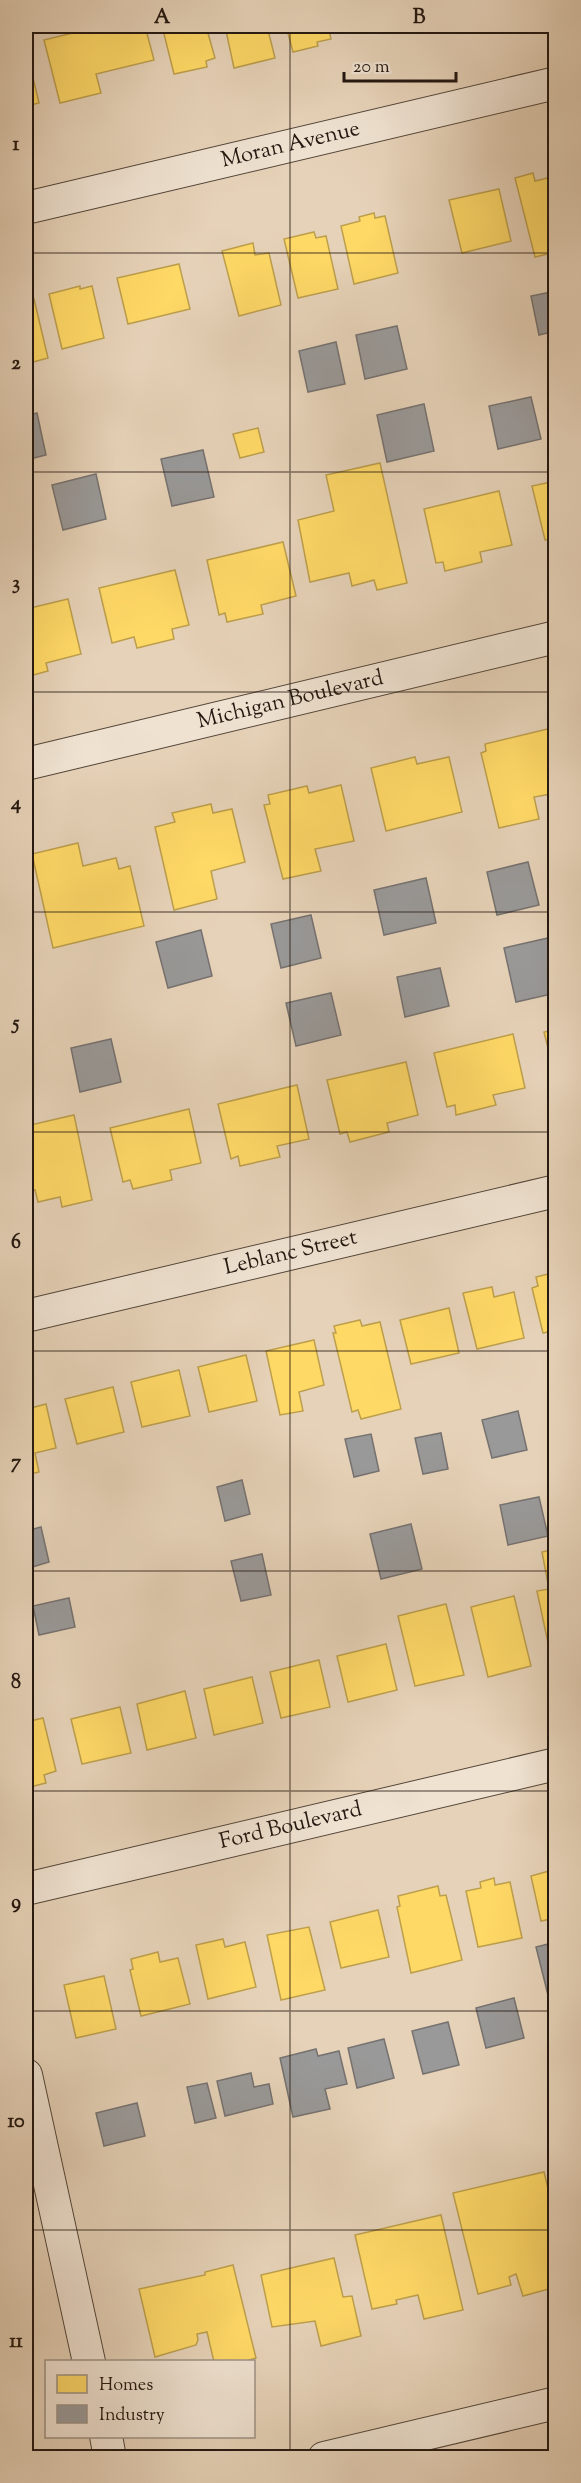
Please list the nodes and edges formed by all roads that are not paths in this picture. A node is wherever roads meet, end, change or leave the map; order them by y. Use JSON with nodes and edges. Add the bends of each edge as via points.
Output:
{"nodes":[{"id":1,"x":555,"y":83,"type":"edge"},
{"id":2,"x":26,"y":208,"type":"edge"},
{"id":3,"x":555,"y":637,"type":"edge"},
{"id":4,"x":26,"y":764,"type":"edge"},
{"id":5,"x":555,"y":1191,"type":"edge"},
{"id":6,"x":26,"y":1316,"type":"edge"},
{"id":7,"x":555,"y":1764,"type":"edge"},
{"id":8,"x":26,"y":1889,"type":"edge"},
{"id":9,"x":26,"y":2076,"type":"edge"},
{"id":10,"x":89,"y":2360,"type":"edge"},
{"id":11,"x":555,"y":2403,"type":"edge"},
{"id":12,"x":106,"y":2438,"type":"edge"},
{"id":13,"x":110,"y":2457,"type":"edge"},
{"id":14,"x":324,"y":2457,"type":"edge"}],
"edges":[{"from":1,"to":2,"type":"street","name":"Moran Avenue"},
{"from":3,"to":4,"type":"street","name":"Michigan Boulevard"},
{"from":5,"to":6,"type":"street","name":"Leblanc Street"},
{"from":7,"to":8,"type":"street","name":"Ford Boulevard"},
{"from":9,"to":10,"type":"street"},
{"from":11,"to":14,"type":"street"},
{"from":12,"to":13,"type":"street"}]}
